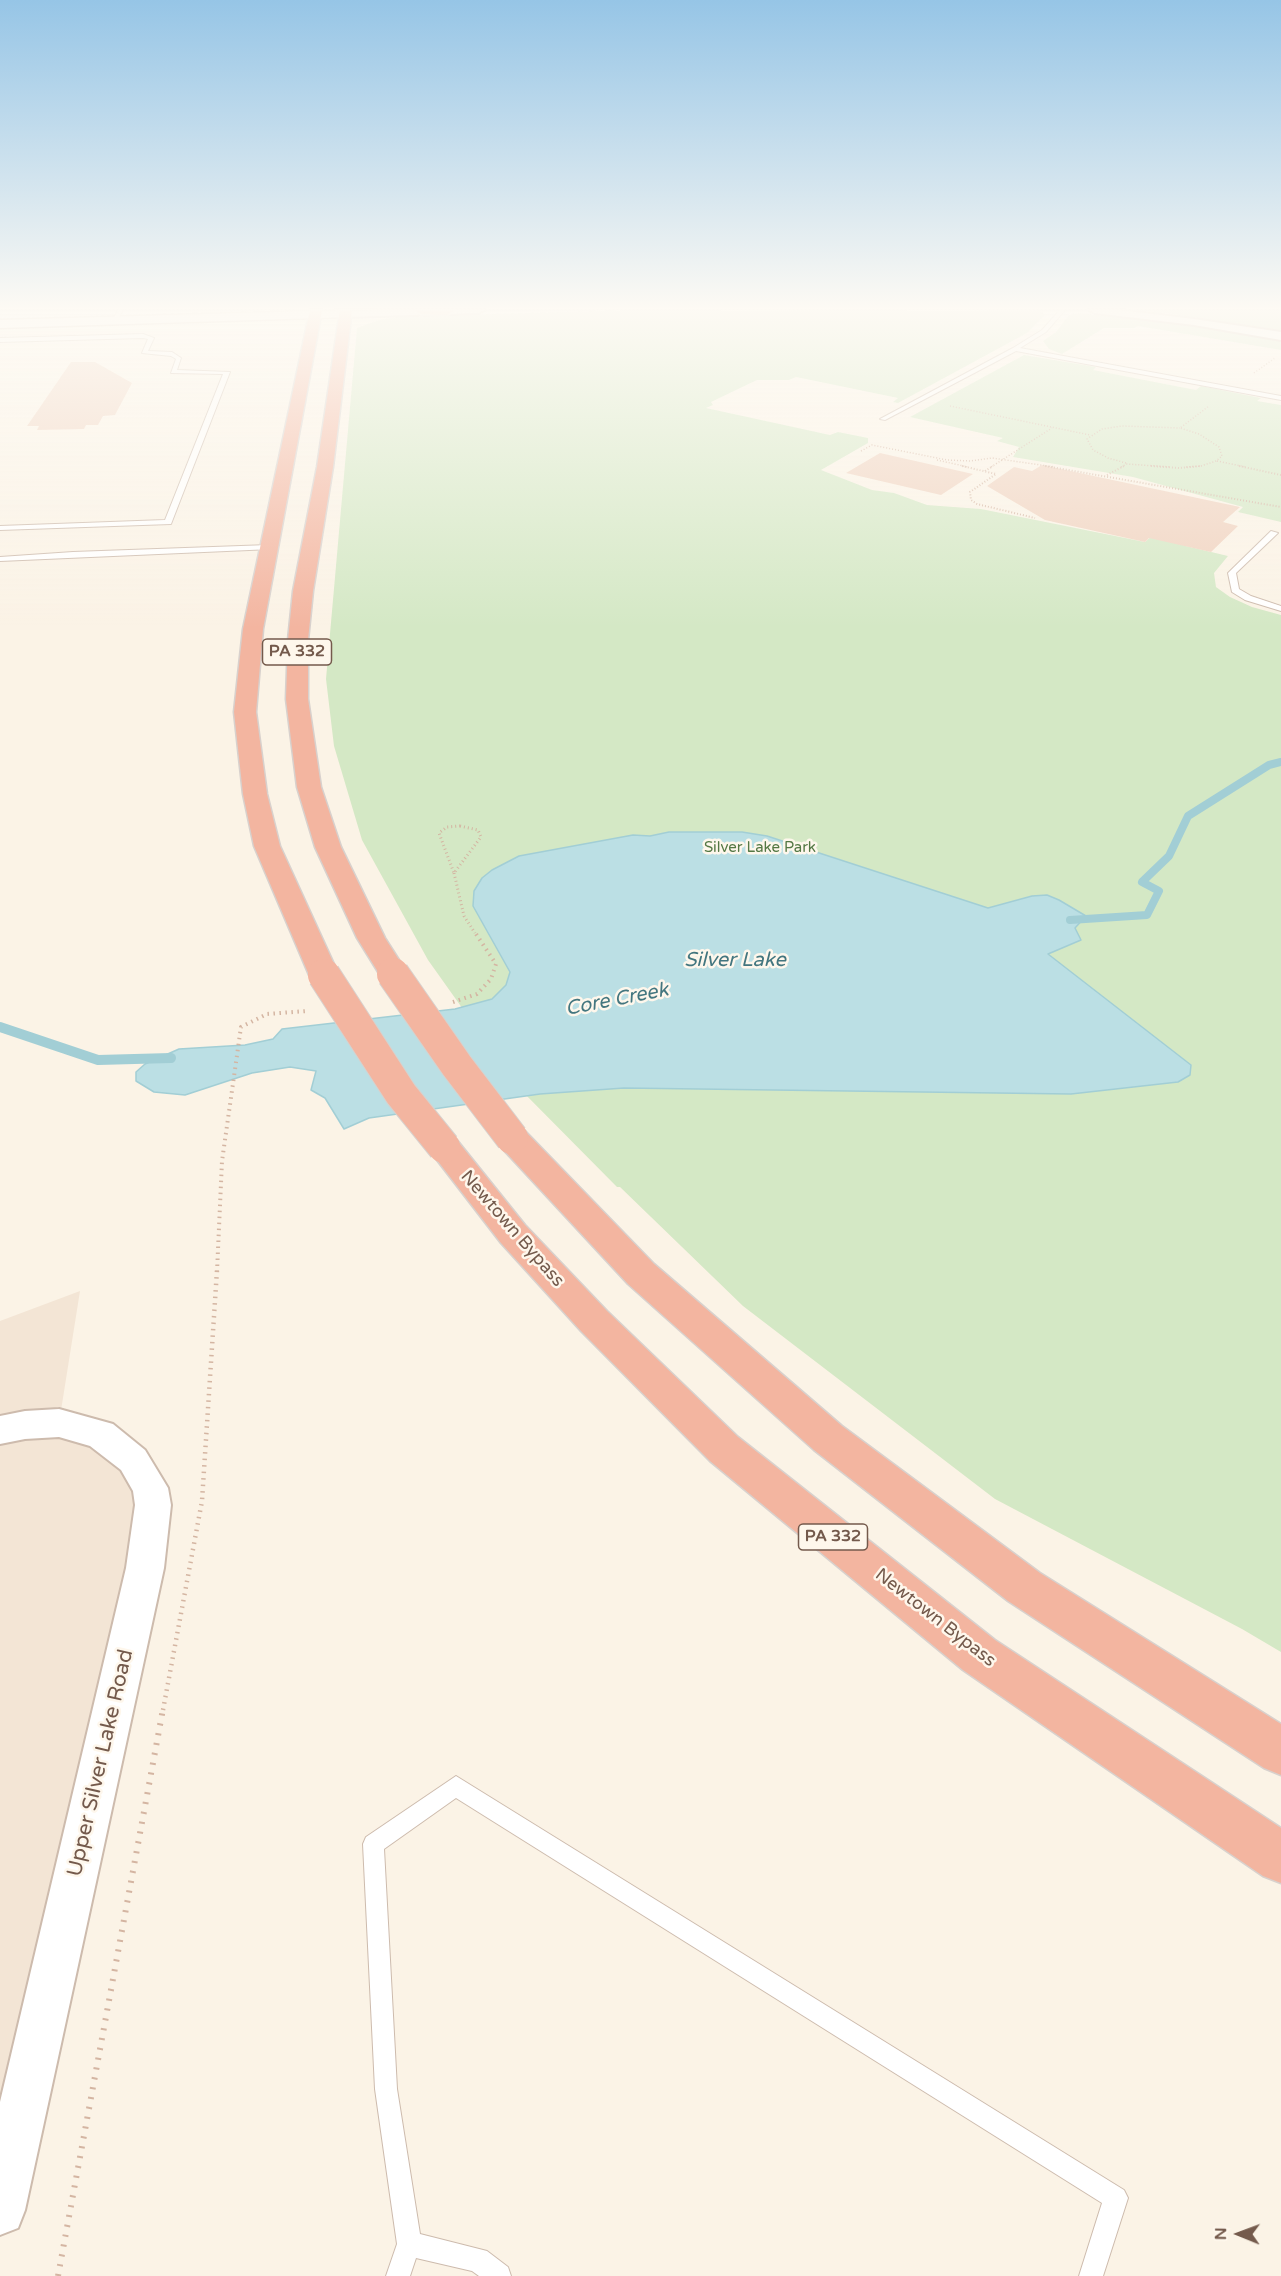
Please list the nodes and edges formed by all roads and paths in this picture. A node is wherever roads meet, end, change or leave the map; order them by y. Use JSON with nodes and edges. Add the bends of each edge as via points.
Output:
{"nodes":[{"id":1,"x":210,"y":416,"type":"edge"},
{"id":2,"x":295,"y":416,"type":"edge"},
{"id":3,"x":332,"y":416,"type":"edge"},
{"id":4,"x":888,"y":416,"type":"edge"},
{"id":5,"x":997,"y":416,"type":"edge"},
{"id":6,"x":1196,"y":416,"type":"edge"},
{"id":7,"x":883,"y":419,"type":"dead end"},
{"id":8,"x":1053,"y":428,"type":"junction"},
{"id":9,"x":1180,"y":428,"type":"junction"},
{"id":10,"x":1090,"y":435,"type":"junction"},
{"id":11,"x":861,"y":451,"type":"dead end"},
{"id":12,"x":933,"y":457,"type":"junction"},
{"id":13,"x":1004,"y":459,"type":"junction"},
{"id":14,"x":1216,"y":461,"type":"junction"},
{"id":15,"x":1127,"y":464,"type":"junction"},
{"id":16,"x":985,"y":472,"type":"junction"},
{"id":17,"x":1281,"y":474,"type":"edge"},
{"id":18,"x":1107,"y":475,"type":"junction"},
{"id":19,"x":1281,"y":507,"type":"edge"},
{"id":20,"x":1035,"y":518,"type":"dead end"},
{"id":21,"x":0,"y":528,"type":"edge"},
{"id":22,"x":1275,"y":533,"type":"dead end"},
{"id":23,"x":269,"y":547,"type":"junction"},
{"id":24,"x":0,"y":559,"type":"edge"},
{"id":25,"x":1281,"y":609,"type":"edge"},
{"id":26,"x":241,"y":1027,"type":"dead end"},
{"id":27,"x":231,"y":1091,"type":"dead end"},
{"id":28,"x":0,"y":1431,"type":"edge"},
{"id":29,"x":1281,"y":1751,"type":"edge"},
{"id":30,"x":1281,"y":1858,"type":"edge"},
{"id":31,"x":0,"y":2210,"type":"edge"},
{"id":32,"x":409,"y":2244,"type":"junction"},
{"id":33,"x":398,"y":2276,"type":"edge"},
{"id":34,"x":499,"y":2276,"type":"edge"},
{"id":35,"x":1091,"y":2276,"type":"edge"}],
"edges":[{"from":1,"to":21,"type":"lane","via":[[168,522]]},
{"from":2,"to":23,"type":"highway","name":"Newtown Bypass","number":"PA 332"},
{"from":3,"to":29,"type":"highway","number":"PA 332","bridge":true,"via":[[298,640],[297,699],[309,787],[328,847],[371,938],[457,1066],[512,1138],[641,1274],[828,1438],[1024,1587]]},
{"from":4,"to":7,"type":"lane"},
{"from":5,"to":8,"type":"path"},
{"from":6,"to":9,"type":"path"},
{"from":8,"to":10,"type":"path"},
{"from":8,"to":13,"type":"path"},
{"from":9,"to":10,"type":"path","via":[[1122,426]]},
{"from":9,"to":14,"type":"path","via":[[1220,447],[1222,456]]},
{"from":10,"to":15,"type":"path","via":[[1093,450]]},
{"from":11,"to":12,"type":"path","via":[[872,445]]},
{"from":12,"to":13,"type":"path"},
{"from":12,"to":16,"type":"path"},
{"from":13,"to":16,"type":"path"},
{"from":13,"to":18,"type":"path"},
{"from":14,"to":15,"type":"path","via":[[1179,468]]},
{"from":14,"to":17,"type":"path"},
{"from":15,"to":18,"type":"path"},
{"from":16,"to":20,"type":"path","via":[[996,474],[970,492],[971,500]]},
{"from":18,"to":19,"type":"path"},
{"from":22,"to":25,"type":"lane","via":[[1232,573],[1235,590]]},
{"from":23,"to":24,"type":"lane"},
{"from":23,"to":30,"type":"highway","name":"Newtown Bypass","number":"PA 332","bridge":true,"via":[[249,661],[245,712],[255,794],[267,846],[324,975],[401,1094],[513,1234],[594,1321],[724,1449],[979,1655]]},
{"from":26,"to":27,"type":"path"},
{"from":28,"to":31,"type":"street","name":"Upper Silver Lake Road","via":[[59,1423],[101,1434],[133,1460],[150,1488],[153,1505],[145,1568]]},
{"from":32,"to":33,"type":"lane"},
{"from":32,"to":34,"type":"lane","via":[[478,2260]]},
{"from":32,"to":35,"type":"lane","via":[[386,2089],[373,1844],[456,1786],[1116,2198]]}]}
